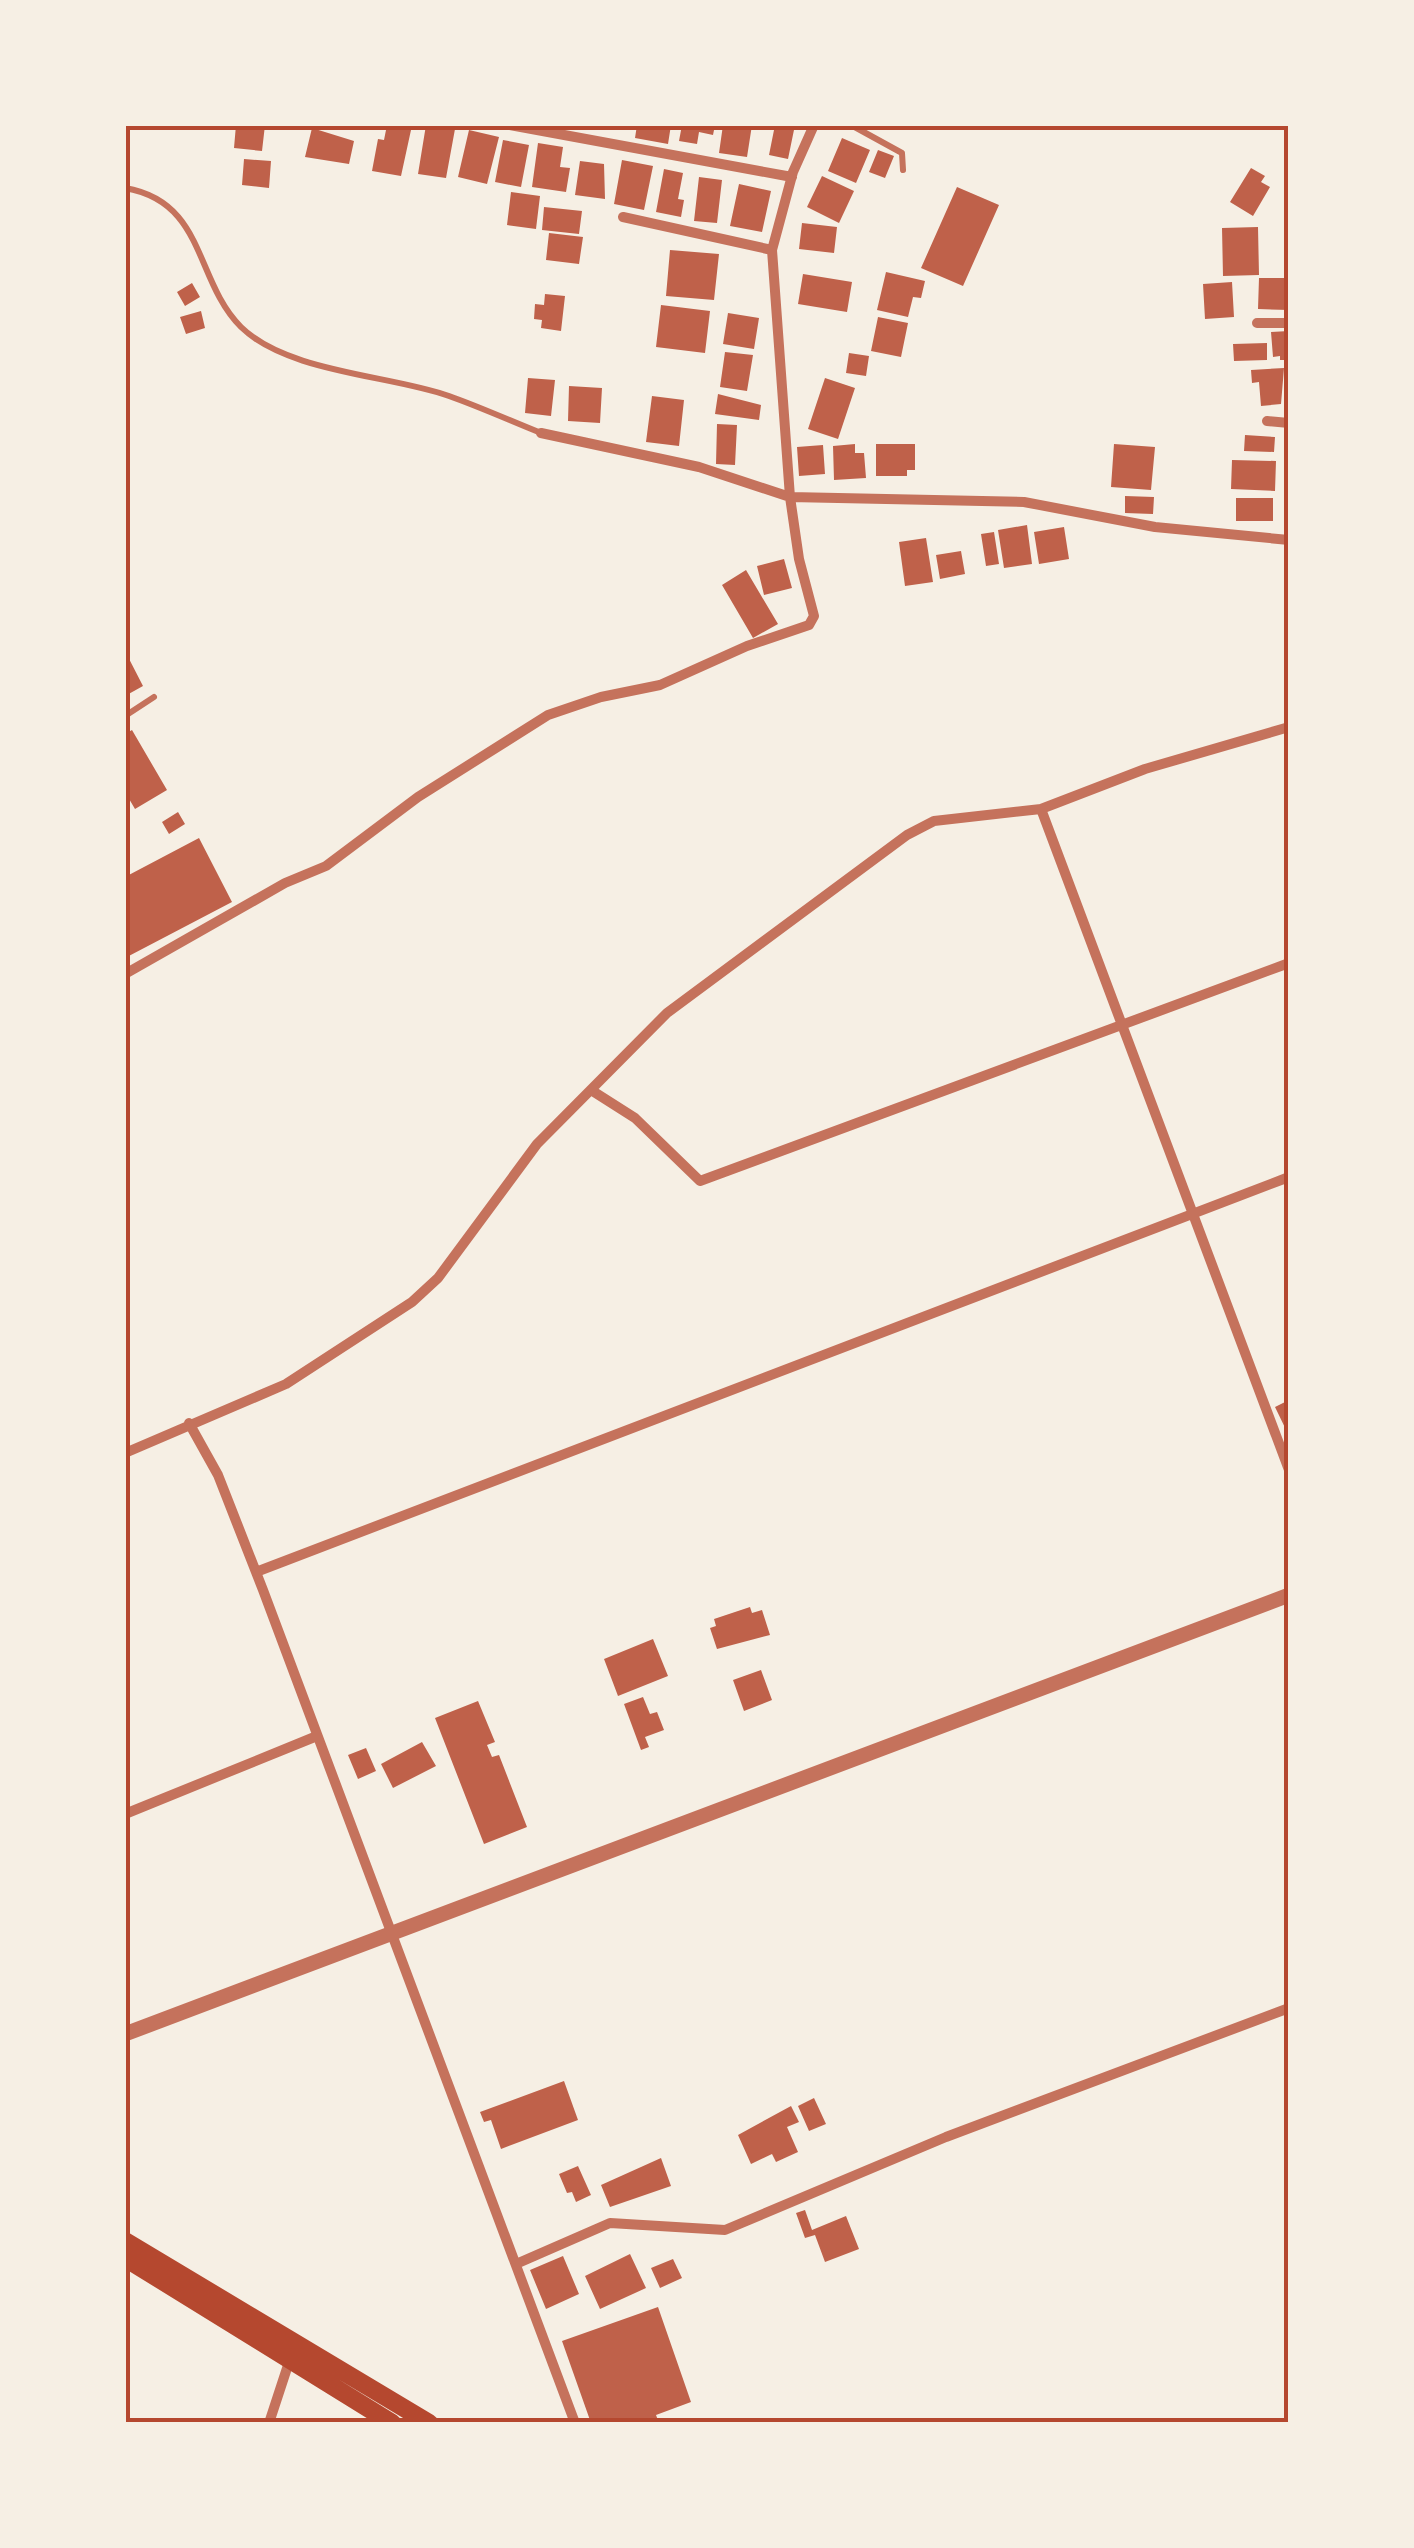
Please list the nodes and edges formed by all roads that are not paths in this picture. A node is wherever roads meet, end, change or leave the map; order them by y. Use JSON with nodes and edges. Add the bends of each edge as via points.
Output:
{"nodes":[{"id":1,"x":510,"y":125,"type":"edge"},
{"id":2,"x":814,"y":125,"type":"edge"},
{"id":3,"x":851,"y":125,"type":"edge"},
{"id":4,"x":903,"y":170,"type":"dead end"},
{"id":5,"x":792,"y":177,"type":"junction"},
{"id":6,"x":125,"y":188,"type":"edge"},
{"id":7,"x":623,"y":218,"type":"dead end"},
{"id":8,"x":772,"y":250,"type":"junction"},
{"id":9,"x":1289,"y":323,"type":"edge"},
{"id":10,"x":1257,"y":324,"type":"dead end"},
{"id":11,"x":1267,"y":421,"type":"dead end"},
{"id":12,"x":1289,"y":423,"type":"edge"},
{"id":13,"x":542,"y":433,"type":"joint"},
{"id":14,"x":790,"y":497,"type":"junction"},
{"id":15,"x":1289,"y":540,"type":"edge"},
{"id":16,"x":154,"y":698,"type":"dead end"},
{"id":17,"x":125,"y":716,"type":"edge"},
{"id":18,"x":1289,"y":726,"type":"edge"},
{"id":19,"x":1042,"y":809,"type":"junction"},
{"id":20,"x":1289,"y":963,"type":"edge"},
{"id":21,"x":125,"y":974,"type":"edge"},
{"id":22,"x":1120,"y":1026,"type":"junction"},
{"id":23,"x":590,"y":1090,"type":"junction"},
{"id":24,"x":1289,"y":1177,"type":"edge"},
{"id":25,"x":1194,"y":1212,"type":"junction"},
{"id":26,"x":189,"y":1423,"type":"junction"},
{"id":27,"x":125,"y":1453,"type":"edge"},
{"id":28,"x":1289,"y":1470,"type":"edge"},
{"id":29,"x":256,"y":1572,"type":"junction"},
{"id":30,"x":1289,"y":1595,"type":"edge"},
{"id":31,"x":318,"y":1736,"type":"junction"},
{"id":32,"x":125,"y":1814,"type":"edge"},
{"id":33,"x":390,"y":1932,"type":"junction"},
{"id":34,"x":1289,"y":2008,"type":"edge"},
{"id":35,"x":125,"y":2034,"type":"edge"},
{"id":36,"x":125,"y":2241,"type":"edge"},
{"id":37,"x":125,"y":2258,"type":"edge"},
{"id":38,"x":516,"y":2264,"type":"junction"},
{"id":39,"x":290,"y":2358,"type":"junction"},
{"id":40,"x":268,"y":2423,"type":"edge"},
{"id":41,"x":392,"y":2423,"type":"edge"},
{"id":42,"x":429,"y":2423,"type":"edge"},
{"id":43,"x":575,"y":2423,"type":"edge"}],
"edges":[{"from":1,"to":5,"type":"street"},
{"from":2,"to":5,"type":"street"},
{"from":3,"to":4,"type":"lane","via":[[902,153]]},
{"from":5,"to":8,"type":"street"},
{"from":6,"to":13,"type":"lane","via":[[166,201],[242,329],[322,366],[450,396]]},
{"from":7,"to":8,"type":"street"},
{"from":8,"to":14,"type":"street"},
{"from":9,"to":10,"type":"street"},
{"from":11,"to":12,"type":"street"},
{"from":13,"to":14,"type":"street","via":[[699,468]]},
{"from":14,"to":15,"type":"street","via":[[1024,502],[1155,527]]},
{"from":14,"to":21,"type":"street","via":[[814,616],[809,625],[660,686],[548,715],[418,797],[326,866]]},
{"from":16,"to":17,"type":"lane"},
{"from":18,"to":19,"type":"street"},
{"from":19,"to":22,"type":"street"},
{"from":19,"to":23,"type":"street","via":[[934,821],[907,835],[666,1014]]},
{"from":20,"to":22,"type":"street"},
{"from":22,"to":23,"type":"street","via":[[700,1180],[635,1118]]},
{"from":22,"to":25,"type":"street"},
{"from":23,"to":26,"type":"street","via":[[512,1173],[438,1278],[412,1302],[286,1384]]},
{"from":24,"to":25,"type":"street"},
{"from":25,"to":28,"type":"street"},
{"from":25,"to":29,"type":"street"},
{"from":26,"to":27,"type":"street"},
{"from":26,"to":29,"type":"street","via":[[218,1474]]},
{"from":29,"to":31,"type":"street"},
{"from":30,"to":33,"type":"street"},
{"from":31,"to":32,"type":"street"},
{"from":31,"to":33,"type":"street"},
{"from":33,"to":35,"type":"street"},
{"from":33,"to":38,"type":"street"},
{"from":34,"to":38,"type":"street","via":[[946,2137],[725,2230],[610,2223]]},
{"from":36,"to":42,"type":"main road"},
{"from":37,"to":39,"type":"main road"},
{"from":38,"to":43,"type":"street"},
{"from":39,"to":40,"type":"street"},
{"from":39,"to":41,"type":"main road"}]}
